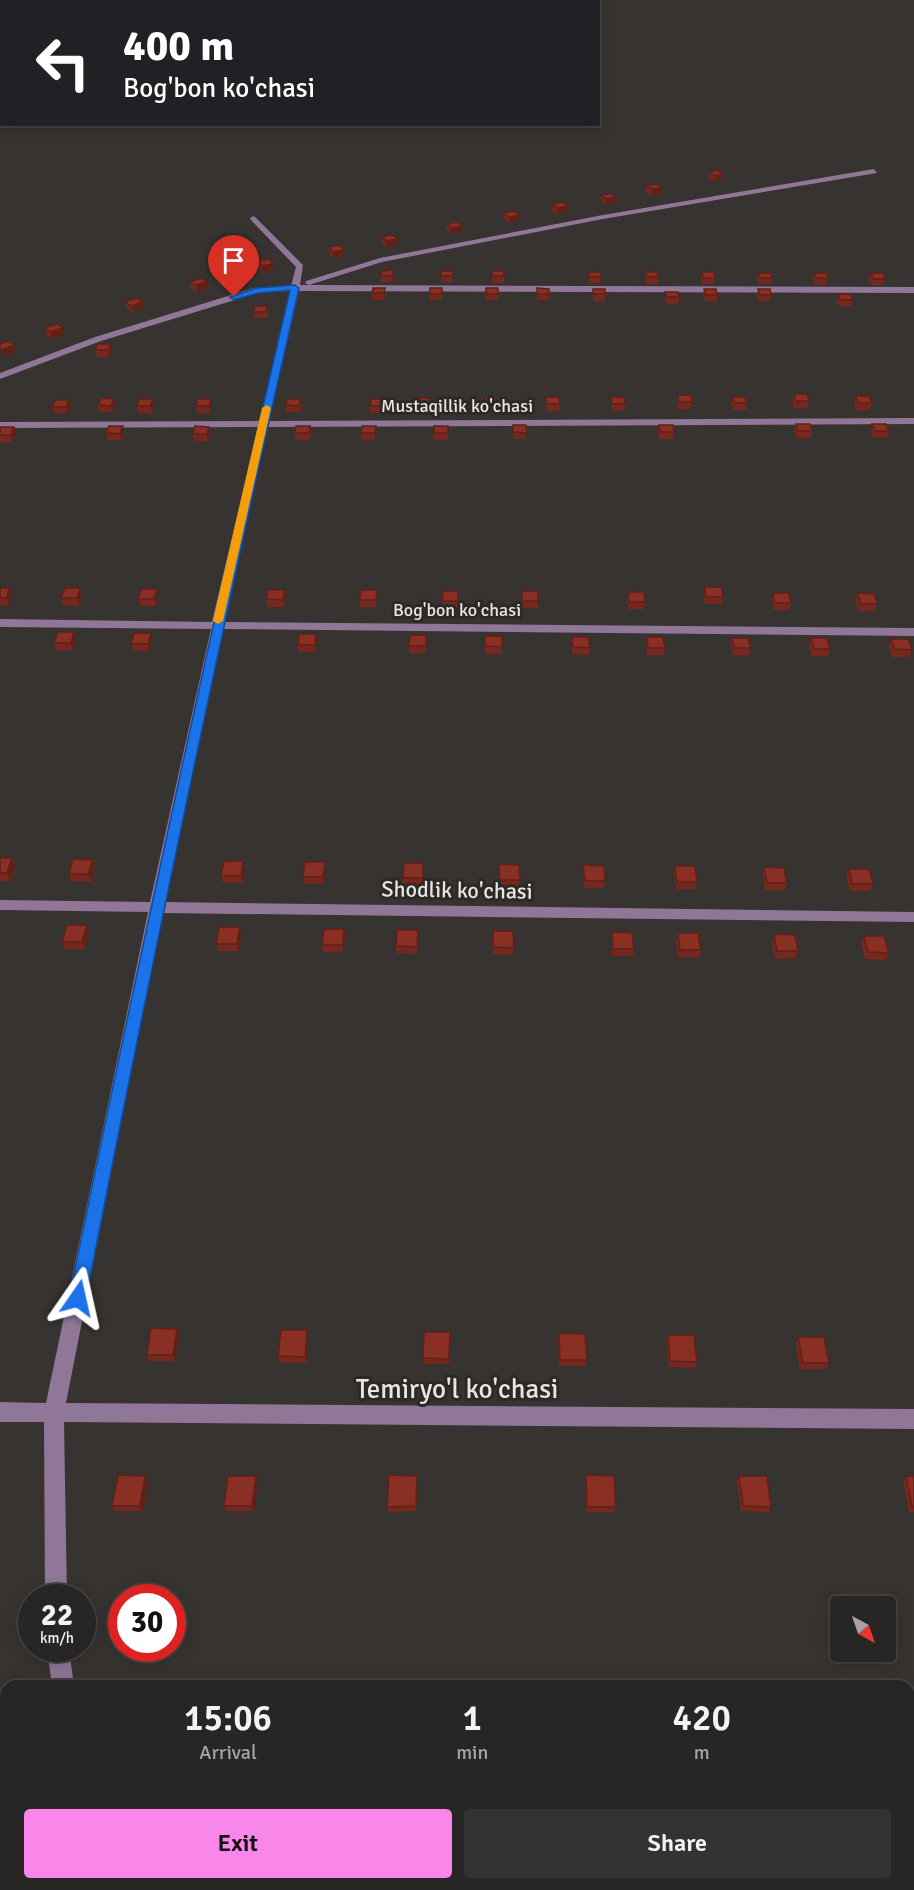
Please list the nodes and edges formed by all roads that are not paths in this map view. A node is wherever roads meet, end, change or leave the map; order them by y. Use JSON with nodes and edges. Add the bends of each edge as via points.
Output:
{"nodes":[{"id":1,"x":874,"y":171,"type":"dead end"},
{"id":2,"x":254,"y":218,"type":"dead end"},
{"id":3,"x":295,"y":288,"type":"junction"},
{"id":4,"x":914,"y":290,"type":"edge"},
{"id":5,"x":0,"y":376,"type":"edge"},
{"id":6,"x":914,"y":421,"type":"edge"},
{"id":7,"x":263,"y":423,"type":"junction"},
{"id":8,"x":0,"y":425,"type":"edge"},
{"id":9,"x":0,"y":623,"type":"edge"},
{"id":10,"x":217,"y":627,"type":"junction"},
{"id":11,"x":914,"y":632,"type":"edge"},
{"id":12,"x":0,"y":905,"type":"edge"},
{"id":13,"x":156,"y":907,"type":"junction"},
{"id":14,"x":914,"y":916,"type":"edge"},
{"id":15,"x":0,"y":1412,"type":"edge"},
{"id":16,"x":54,"y":1412,"type":"junction"},
{"id":17,"x":914,"y":1419,"type":"edge"},
{"id":18,"x":56,"y":1584,"type":"edge"},
{"id":19,"x":60,"y":1662,"type":"edge"},
{"id":20,"x":62,"y":1680,"type":"edge"}],
"edges":[{"from":1,"to":3,"type":"street","via":[[380,260]]},
{"from":2,"to":3,"type":"street","via":[[300,267]]},
{"from":3,"to":4,"type":"street"},
{"from":3,"to":5,"type":"street","via":[[257,290],[98,339]]},
{"from":3,"to":7,"type":"street"},
{"from":6,"to":7,"type":"street","name":"Mustaqillik ko'chasi"},
{"from":7,"to":8,"type":"street","name":"Mustaqillik ko'chasi"},
{"from":7,"to":10,"type":"street"},
{"from":9,"to":10,"type":"street","name":"Bog'bon ko'chasi"},
{"from":10,"to":11,"type":"street","name":"Bog'bon ko'chasi"},
{"from":10,"to":13,"type":"street"},
{"from":12,"to":13,"type":"street","name":"Shodlik ko'chasi"},
{"from":13,"to":14,"type":"street","name":"Shodlik ko'chasi"},
{"from":13,"to":16,"type":"street"},
{"from":15,"to":16,"type":"street","name":"Temiryo'l ko'chasi"},
{"from":16,"to":17,"type":"street","name":"Temiryo'l ko'chasi"},
{"from":16,"to":18,"type":"street"},
{"from":19,"to":20,"type":"street"}]}
